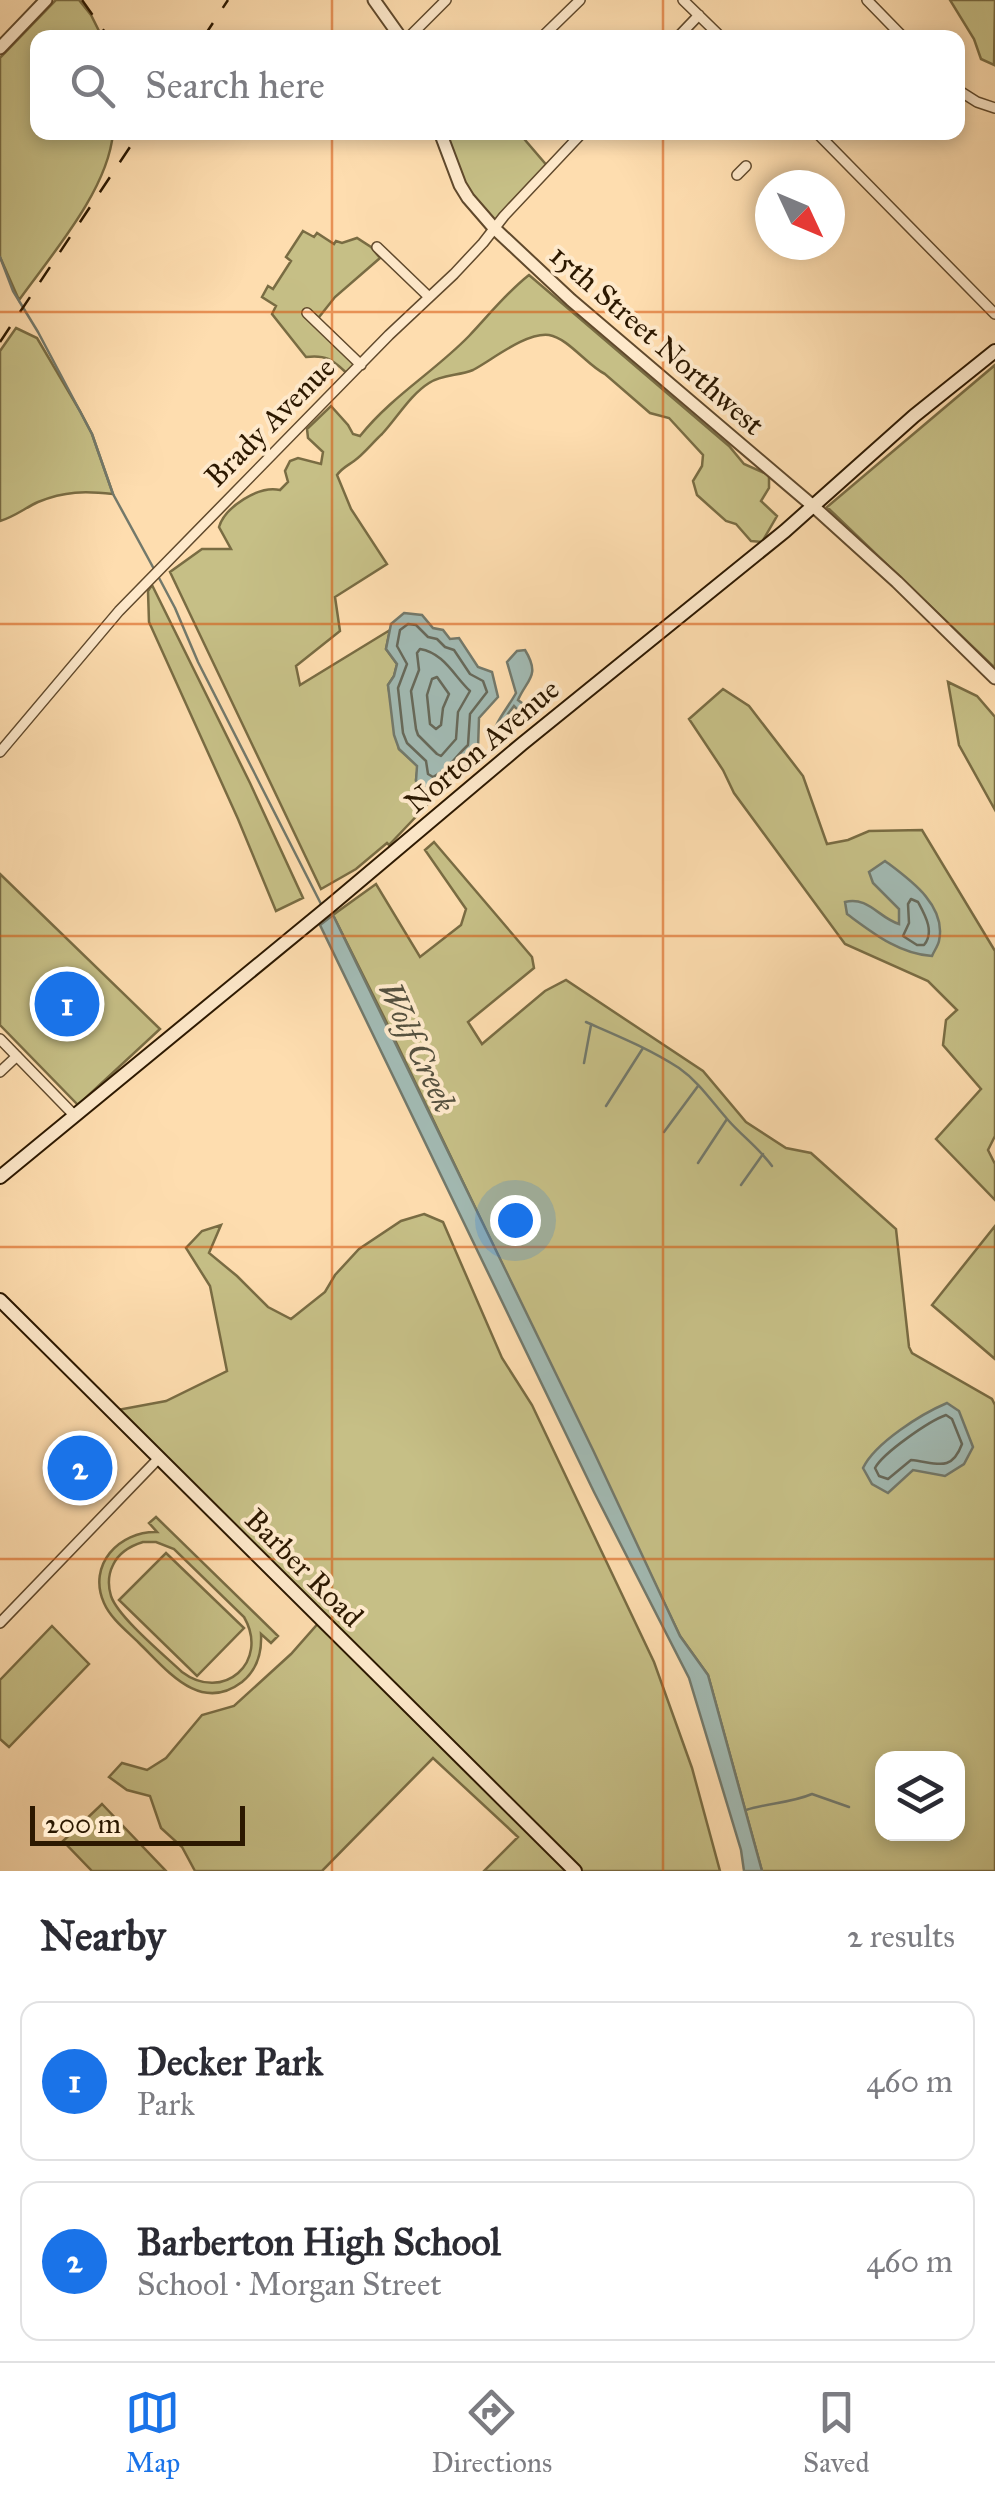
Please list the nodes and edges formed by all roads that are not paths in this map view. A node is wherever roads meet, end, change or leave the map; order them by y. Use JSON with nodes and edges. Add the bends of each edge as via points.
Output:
{"nodes":[{"id":1,"x":46,"y":0,"type":"edge"},
{"id":2,"x":374,"y":0,"type":"edge"},
{"id":3,"x":446,"y":0,"type":"edge"},
{"id":4,"x":580,"y":0,"type":"edge"},
{"id":5,"x":683,"y":0,"type":"edge"},
{"id":6,"x":867,"y":0,"type":"edge"},
{"id":7,"x":699,"y":15,"type":"junction"},
{"id":8,"x":398,"y":30,"type":"edge"},
{"id":9,"x":414,"y":30,"type":"edge"},
{"id":10,"x":549,"y":30,"type":"edge"},
{"id":11,"x":684,"y":30,"type":"edge"},
{"id":12,"x":714,"y":30,"type":"edge"},
{"id":13,"x":896,"y":30,"type":"edge"},
{"id":14,"x":0,"y":48,"type":"edge"},
{"id":15,"x":965,"y":94,"type":"edge"},
{"id":16,"x":995,"y":108,"type":"edge"},
{"id":17,"x":446,"y":140,"type":"edge"},
{"id":18,"x":576,"y":140,"type":"edge"},
{"id":19,"x":824,"y":140,"type":"edge"},
{"id":20,"x":746,"y":166,"type":"dead end"},
{"id":21,"x":737,"y":175,"type":"dead end"},
{"id":22,"x":494,"y":228,"type":"junction"},
{"id":23,"x":377,"y":247,"type":"dead end"},
{"id":24,"x":429,"y":297,"type":"junction"},
{"id":25,"x":307,"y":313,"type":"dead end"},
{"id":26,"x":995,"y":314,"type":"edge"},
{"id":27,"x":995,"y":352,"type":"edge"},
{"id":28,"x":361,"y":364,"type":"junction"},
{"id":29,"x":814,"y":506,"type":"junction"},
{"id":30,"x":995,"y":678,"type":"edge"},
{"id":31,"x":0,"y":752,"type":"edge"},
{"id":32,"x":0,"y":1039,"type":"edge"},
{"id":33,"x":16,"y":1056,"type":"junction"},
{"id":34,"x":0,"y":1072,"type":"edge"},
{"id":35,"x":74,"y":1115,"type":"junction"},
{"id":36,"x":0,"y":1176,"type":"edge"},
{"id":37,"x":0,"y":1300,"type":"edge"},
{"id":38,"x":158,"y":1458,"type":"junction"},
{"id":39,"x":0,"y":1623,"type":"edge"},
{"id":40,"x":575,"y":1871,"type":"edge"}],
"edges":[{"from":1,"to":14,"type":"street"},
{"from":2,"to":8,"type":"street"},
{"from":3,"to":9,"type":"street"},
{"from":4,"to":10,"type":"street"},
{"from":5,"to":7,"type":"street"},
{"from":6,"to":13,"type":"street"},
{"from":7,"to":11,"type":"street"},
{"from":7,"to":12,"type":"street"},
{"from":15,"to":16,"type":"street"},
{"from":17,"to":22,"type":"street","name":"15th Street Northwest","via":[[460,185]]},
{"from":18,"to":22,"type":"street","name":"Brady Avenue"},
{"from":19,"to":26,"type":"street"},
{"from":20,"to":21,"type":"street"},
{"from":22,"to":24,"type":"street","name":"Brady Avenue"},
{"from":22,"to":29,"type":"street","name":"15th Street Northwest"},
{"from":23,"to":24,"type":"street"},
{"from":24,"to":28,"type":"street","name":"Brady Avenue"},
{"from":25,"to":28,"type":"street"},
{"from":27,"to":29,"type":"main road","name":"Norton Avenue"},
{"from":28,"to":31,"type":"street","name":"Brady Avenue","via":[[144,585]]},
{"from":29,"to":30,"type":"street","name":"15th Street Northwest"},
{"from":29,"to":35,"type":"main road","name":"Norton Avenue"},
{"from":32,"to":33,"type":"street"},
{"from":33,"to":34,"type":"street"},
{"from":33,"to":35,"type":"street"},
{"from":35,"to":36,"type":"main road","name":"Norton Avenue"},
{"from":37,"to":38,"type":"main road","name":"Barber Road"},
{"from":38,"to":39,"type":"street"},
{"from":38,"to":40,"type":"main road","name":"Barber Road"}]}
